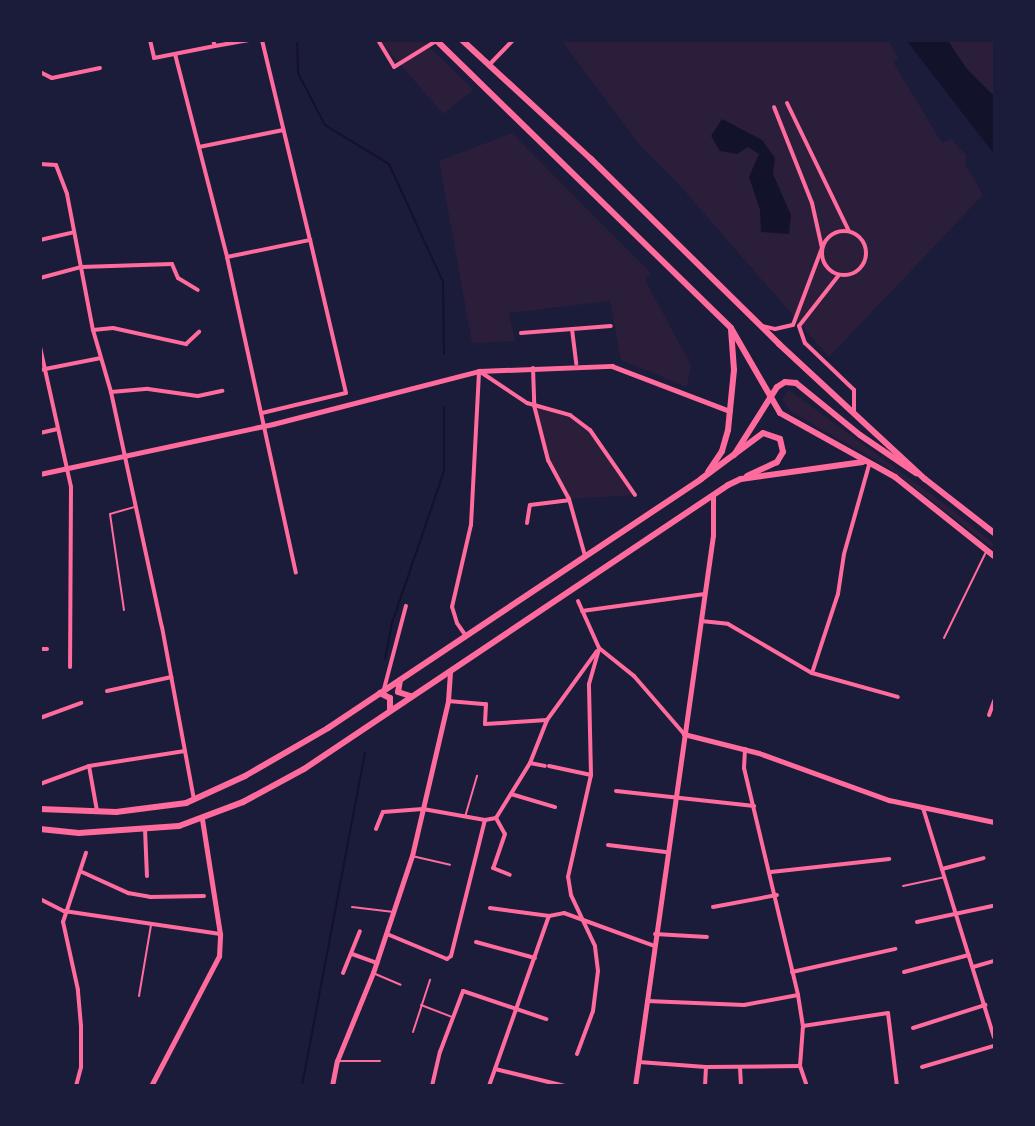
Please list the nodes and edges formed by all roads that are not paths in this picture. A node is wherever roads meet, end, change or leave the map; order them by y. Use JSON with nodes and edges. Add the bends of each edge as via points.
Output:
{"nodes":[{"id":1,"x":150,"y":40,"type":"edge"},
{"id":2,"x":250,"y":40,"type":"edge"},
{"id":3,"x":262,"y":40,"type":"edge"},
{"id":4,"x":378,"y":40,"type":"edge"},
{"id":5,"x":462,"y":40,"type":"edge"},
{"id":6,"x":513,"y":40,"type":"edge"},
{"id":7,"x":436,"y":41,"type":"edge"},
{"id":8,"x":214,"y":43,"type":"edge"},
{"id":9,"x":176,"y":54,"type":"junction"},
{"id":10,"x":489,"y":65,"type":"junction"},
{"id":11,"x":100,"y":68,"type":"dead end"},
{"id":12,"x":40,"y":72,"type":"edge"},
{"id":13,"x":787,"y":104,"type":"dead end"},
{"id":14,"x":774,"y":107,"type":"dead end"},
{"id":15,"x":283,"y":130,"type":"junction"},
{"id":16,"x":199,"y":147,"type":"junction"},
{"id":17,"x":40,"y":164,"type":"edge"},
{"id":18,"x":849,"y":231,"type":"junction"},
{"id":19,"x":74,"y":232,"type":"junction"},
{"id":20,"x":40,"y":240,"type":"edge"},
{"id":21,"x":310,"y":240,"type":"junction"},
{"id":22,"x":822,"y":248,"type":"junction"},
{"id":23,"x":227,"y":257,"type":"junction"},
{"id":24,"x":81,"y":267,"type":"junction"},
{"id":25,"x":839,"y":275,"type":"junction"},
{"id":26,"x":40,"y":278,"type":"edge"},
{"id":27,"x":198,"y":290,"type":"dead end"},
{"id":28,"x":793,"y":324,"type":"junction"},
{"id":29,"x":760,"y":325,"type":"junction"},
{"id":30,"x":610,"y":326,"type":"dead end"},
{"id":31,"x":799,"y":326,"type":"junction"},
{"id":32,"x":731,"y":328,"type":"junction"},
{"id":33,"x":572,"y":329,"type":"junction"},
{"id":34,"x":93,"y":330,"type":"junction"},
{"id":35,"x":199,"y":332,"type":"dead end"},
{"id":36,"x":521,"y":333,"type":"dead end"},
{"id":37,"x":40,"y":347,"type":"edge"},
{"id":38,"x":101,"y":358,"type":"junction"},
{"id":39,"x":576,"y":364,"type":"junction"},
{"id":40,"x":533,"y":367,"type":"junction"},
{"id":41,"x":43,"y":370,"type":"edge"},
{"id":42,"x":479,"y":371,"type":"junction"},
{"id":43,"x":222,"y":391,"type":"dead end"},
{"id":44,"x":111,"y":392,"type":"junction"},
{"id":45,"x":772,"y":398,"type":"junction"},
{"id":46,"x":534,"y":405,"type":"junction"},
{"id":47,"x":730,"y":411,"type":"junction"},
{"id":48,"x":854,"y":411,"type":"junction"},
{"id":49,"x":262,"y":413,"type":"junction"},
{"id":50,"x":265,"y":426,"type":"junction"},
{"id":51,"x":58,"y":429,"type":"junction"},
{"id":52,"x":40,"y":433,"type":"edge"},
{"id":53,"x":123,"y":458,"type":"junction"},
{"id":54,"x":732,"y":458,"type":"junction"},
{"id":55,"x":866,"y":464,"type":"junction"},
{"id":56,"x":68,"y":468,"type":"junction"},
{"id":57,"x":40,"y":474,"type":"edge"},
{"id":58,"x":701,"y":479,"type":"junction"},
{"id":59,"x":741,"y":479,"type":"junction"},
{"id":60,"x":925,"y":479,"type":"junction"},
{"id":61,"x":713,"y":494,"type":"junction"},
{"id":62,"x":635,"y":495,"type":"dead end"},
{"id":63,"x":569,"y":500,"type":"junction"},
{"id":64,"x":134,"y":507,"type":"junction"},
{"id":65,"x":527,"y":523,"type":"dead end"},
{"id":66,"x":994,"y":533,"type":"edge"},
{"id":67,"x":987,"y":550,"type":"junction"},
{"id":68,"x":585,"y":556,"type":"junction"},
{"id":69,"x":994,"y":556,"type":"edge"},
{"id":70,"x":296,"y":573,"type":"dead end"},
{"id":71,"x":705,"y":594,"type":"junction"},
{"id":72,"x":578,"y":601,"type":"dead end"},
{"id":73,"x":406,"y":606,"type":"dead end"},
{"id":74,"x":124,"y":610,"type":"dead end"},
{"id":75,"x":582,"y":611,"type":"junction"},
{"id":76,"x":701,"y":621,"type":"junction"},
{"id":77,"x":466,"y":636,"type":"junction"},
{"id":78,"x":944,"y":638,"type":"dead end"},
{"id":79,"x":599,"y":648,"type":"junction"},
{"id":80,"x":40,"y":649,"type":"edge"},
{"id":81,"x":47,"y":649,"type":"dead end"},
{"id":82,"x":70,"y":667,"type":"dead end"},
{"id":83,"x":450,"y":671,"type":"junction"},
{"id":84,"x":812,"y":673,"type":"junction"},
{"id":85,"x":172,"y":677,"type":"junction"},
{"id":86,"x":400,"y":680,"type":"junction"},
{"id":87,"x":107,"y":691,"type":"dead end"},
{"id":88,"x":382,"y":691,"type":"junction"},
{"id":89,"x":410,"y":696,"type":"junction"},
{"id":90,"x":898,"y":697,"type":"dead end"},
{"id":91,"x":448,"y":701,"type":"junction"},
{"id":92,"x":994,"y":701,"type":"edge"},
{"id":93,"x":81,"y":703,"type":"dead end"},
{"id":94,"x":390,"y":709,"type":"junction"},
{"id":95,"x":989,"y":715,"type":"dead end"},
{"id":96,"x":40,"y":718,"type":"edge"},
{"id":97,"x":547,"y":720,"type":"junction"},
{"id":98,"x":684,"y":734,"type":"junction"},
{"id":99,"x":745,"y":749,"type":"junction"},
{"id":100,"x":185,"y":751,"type":"junction"},
{"id":101,"x":530,"y":763,"type":"junction"},
{"id":102,"x":89,"y":766,"type":"junction"},
{"id":103,"x":591,"y":775,"type":"junction"},
{"id":104,"x":477,"y":776,"type":"dead end"},
{"id":105,"x":40,"y":784,"type":"edge"},
{"id":106,"x":616,"y":791,"type":"dead end"},
{"id":107,"x":511,"y":794,"type":"junction"},
{"id":108,"x":194,"y":800,"type":"junction"},
{"id":109,"x":673,"y":800,"type":"junction"},
{"id":110,"x":754,"y":806,"type":"junction"},
{"id":111,"x":555,"y":807,"type":"dead end"},
{"id":112,"x":923,"y":808,"type":"junction"},
{"id":113,"x":40,"y":809,"type":"edge"},
{"id":114,"x":423,"y":809,"type":"junction"},
{"id":115,"x":96,"y":811,"type":"junction"},
{"id":116,"x":465,"y":817,"type":"junction"},
{"id":117,"x":496,"y":818,"type":"junction"},
{"id":118,"x":202,"y":819,"type":"junction"},
{"id":119,"x":485,"y":820,"type":"junction"},
{"id":120,"x":994,"y":823,"type":"edge"},
{"id":121,"x":40,"y":829,"type":"edge"},
{"id":122,"x":145,"y":829,"type":"junction"},
{"id":123,"x":376,"y":829,"type":"dead end"},
{"id":124,"x":608,"y":845,"type":"dead end"},
{"id":125,"x":666,"y":852,"type":"junction"},
{"id":126,"x":86,"y":853,"type":"dead end"},
{"id":127,"x":412,"y":856,"type":"junction"},
{"id":128,"x":984,"y":858,"type":"dead end"},
{"id":129,"x":889,"y":859,"type":"dead end"},
{"id":130,"x":450,"y":865,"type":"dead end"},
{"id":131,"x":942,"y":869,"type":"junction"},
{"id":132,"x":82,"y":872,"type":"junction"},
{"id":133,"x":771,"y":872,"type":"junction"},
{"id":134,"x":510,"y":875,"type":"dead end"},
{"id":135,"x":147,"y":876,"type":"dead end"},
{"id":136,"x":945,"y":877,"type":"junction"},
{"id":137,"x":903,"y":886,"type":"dead end"},
{"id":138,"x":777,"y":895,"type":"junction"},
{"id":139,"x":204,"y":896,"type":"dead end"},
{"id":140,"x":41,"y":901,"type":"edge"},
{"id":141,"x":992,"y":906,"type":"dead end"},
{"id":142,"x":352,"y":907,"type":"dead end"},
{"id":143,"x":713,"y":907,"type":"dead end"},
{"id":144,"x":490,"y":908,"type":"dead end"},
{"id":145,"x":64,"y":911,"type":"junction"},
{"id":146,"x":395,"y":912,"type":"junction"},
{"id":147,"x":549,"y":916,"type":"junction"},
{"id":148,"x":957,"y":916,"type":"junction"},
{"id":149,"x":581,"y":918,"type":"junction"},
{"id":150,"x":916,"y":922,"type":"dead end"},
{"id":151,"x":152,"y":925,"type":"junction"},
{"id":152,"x":360,"y":931,"type":"dead end"},
{"id":153,"x":220,"y":934,"type":"junction"},
{"id":154,"x":387,"y":934,"type":"junction"},
{"id":155,"x":655,"y":934,"type":"junction"},
{"id":156,"x":707,"y":937,"type":"dead end"},
{"id":157,"x":476,"y":942,"type":"dead end"},
{"id":158,"x":654,"y":946,"type":"junction"},
{"id":159,"x":895,"y":949,"type":"dead end"},
{"id":160,"x":352,"y":954,"type":"junction"},
{"id":161,"x":969,"y":955,"type":"junction"},
{"id":162,"x":535,"y":958,"type":"junction"},
{"id":163,"x":994,"y":961,"type":"edge"},
{"id":164,"x":376,"y":963,"type":"junction"},
{"id":165,"x":973,"y":967,"type":"junction"},
{"id":166,"x":792,"y":972,"type":"junction"},
{"id":167,"x":904,"y":972,"type":"dead end"},
{"id":168,"x":343,"y":973,"type":"dead end"},
{"id":169,"x":373,"y":973,"type":"junction"},
{"id":170,"x":430,"y":980,"type":"dead end"},
{"id":171,"x":401,"y":985,"type":"dead end"},
{"id":172,"x":798,"y":995,"type":"junction"},
{"id":173,"x":139,"y":996,"type":"dead end"},
{"id":174,"x":646,"y":1001,"type":"junction"},
{"id":175,"x":421,"y":1005,"type":"junction"},
{"id":176,"x":985,"y":1005,"type":"junction"},
{"id":177,"x":518,"y":1008,"type":"junction"},
{"id":178,"x":453,"y":1017,"type":"junction"},
{"id":179,"x":546,"y":1019,"type":"dead end"},
{"id":180,"x":992,"y":1022,"type":"edge"},
{"id":181,"x":803,"y":1026,"type":"junction"},
{"id":182,"x":913,"y":1028,"type":"dead end"},
{"id":183,"x":413,"y":1032,"type":"dead end"},
{"id":184,"x":994,"y":1037,"type":"edge"},
{"id":185,"x":994,"y":1046,"type":"edge"},
{"id":186,"x":576,"y":1054,"type":"dead end"},
{"id":187,"x":380,"y":1060,"type":"dead end"},
{"id":188,"x":337,"y":1061,"type":"junction"},
{"id":189,"x":638,"y":1062,"type":"junction"},
{"id":190,"x":800,"y":1066,"type":"junction"},
{"id":191,"x":706,"y":1067,"type":"junction"},
{"id":192,"x":740,"y":1067,"type":"junction"},
{"id":193,"x":922,"y":1067,"type":"dead end"},
{"id":194,"x":495,"y":1069,"type":"junction"},
{"id":195,"x":76,"y":1086,"type":"edge"},
{"id":196,"x":151,"y":1086,"type":"edge"},
{"id":197,"x":332,"y":1086,"type":"edge"},
{"id":198,"x":432,"y":1086,"type":"edge"},
{"id":199,"x":489,"y":1086,"type":"edge"},
{"id":200,"x":565,"y":1086,"type":"edge"},
{"id":201,"x":635,"y":1086,"type":"edge"},
{"id":202,"x":705,"y":1086,"type":"edge"},
{"id":203,"x":741,"y":1086,"type":"edge"},
{"id":204,"x":807,"y":1086,"type":"edge"},
{"id":205,"x":897,"y":1086,"type":"edge"}],
"edges":[{"from":1,"to":9,"type":"street","via":[[154,58]]},
{"from":2,"to":8,"type":"street"},
{"from":3,"to":15,"type":"street"},
{"from":4,"to":7,"type":"street","via":[[394,67]]},
{"from":5,"to":10,"type":"main road"},
{"from":6,"to":10,"type":"street"},
{"from":7,"to":32,"type":"main road"},
{"from":8,"to":9,"type":"street"},
{"from":9,"to":16,"type":"street"},
{"from":10,"to":29,"type":"main road","via":[[644,209]]},
{"from":11,"to":12,"type":"street","via":[[52,78]]},
{"from":13,"to":18,"type":"street"},
{"from":14,"to":22,"type":"street","via":[[812,202]]},
{"from":15,"to":16,"type":"street"},
{"from":15,"to":21,"type":"street"},
{"from":16,"to":23,"type":"street"},
{"from":17,"to":19,"type":"street","via":[[56,165]]},
{"from":18,"to":22,"type":"street","via":[[835,232]]},
{"from":18,"to":25,"type":"street","via":[[865,243],[866,257],[859,270]]},
{"from":19,"to":20,"type":"street"},
{"from":19,"to":24,"type":"street"},
{"from":21,"to":23,"type":"street"},
{"from":21,"to":49,"type":"street","via":[[346,393]]},
{"from":22,"to":25,"type":"street","via":[[827,268]]},
{"from":22,"to":28,"type":"street"},
{"from":23,"to":49,"type":"street"},
{"from":24,"to":26,"type":"street"},
{"from":24,"to":27,"type":"street","via":[[172,264],[178,278]]},
{"from":24,"to":34,"type":"street"},
{"from":25,"to":31,"type":"street"},
{"from":28,"to":29,"type":"street","via":[[775,328]]},
{"from":28,"to":31,"type":"street"},
{"from":29,"to":48,"type":"main road"},
{"from":30,"to":33,"type":"street"},
{"from":31,"to":48,"type":"street","via":[[805,343],[854,390]]},
{"from":32,"to":45,"type":"main road"},
{"from":32,"to":47,"type":"main road","via":[[735,370]]},
{"from":33,"to":36,"type":"street"},
{"from":33,"to":39,"type":"street"},
{"from":34,"to":35,"type":"street","via":[[113,328],[186,344]]},
{"from":34,"to":38,"type":"street"},
{"from":37,"to":41,"type":"street"},
{"from":38,"to":41,"type":"street"},
{"from":38,"to":44,"type":"street"},
{"from":39,"to":40,"type":"street"},
{"from":39,"to":47,"type":"street","via":[[612,366]]},
{"from":40,"to":42,"type":"street"},
{"from":40,"to":46,"type":"street"},
{"from":41,"to":51,"type":"street"},
{"from":42,"to":46,"type":"street"},
{"from":42,"to":50,"type":"street"},
{"from":42,"to":77,"type":"street","via":[[471,525],[452,607]]},
{"from":43,"to":44,"type":"street","via":[[198,396],[148,389]]},
{"from":44,"to":53,"type":"street"},
{"from":45,"to":54,"type":"main road"},
{"from":45,"to":55,"type":"main road","via":[[780,413],[792,423]]},
{"from":45,"to":60,"type":"main road","via":[[785,382],[796,383],[860,435]]},
{"from":46,"to":62,"type":"street","via":[[570,416],[590,430]]},
{"from":46,"to":63,"type":"street","via":[[548,460]]},
{"from":47,"to":58,"type":"main road","via":[[722,451]]},
{"from":48,"to":60,"type":"main road"},
{"from":49,"to":50,"type":"street"},
{"from":50,"to":53,"type":"street"},
{"from":50,"to":70,"type":"street"},
{"from":51,"to":52,"type":"street"},
{"from":51,"to":56,"type":"street"},
{"from":53,"to":56,"type":"street"},
{"from":53,"to":64,"type":"street"},
{"from":54,"to":58,"type":"main road"},
{"from":54,"to":59,"type":"main road","via":[[763,433],[780,439],[783,452],[777,462]]},
{"from":55,"to":59,"type":"main road"},
{"from":55,"to":67,"type":"main road","via":[[895,477]]},
{"from":55,"to":84,"type":"street","via":[[838,594]]},
{"from":56,"to":57,"type":"street"},
{"from":56,"to":82,"type":"street"},
{"from":58,"to":68,"type":"main road"},
{"from":59,"to":61,"type":"main road"},
{"from":60,"to":66,"type":"main road"},
{"from":61,"to":71,"type":"main road","via":[[713,535]]},
{"from":61,"to":83,"type":"main road"},
{"from":63,"to":65,"type":"street","via":[[530,505]]},
{"from":63,"to":68,"type":"street"},
{"from":64,"to":74,"type":"lane","via":[[110,514]]},
{"from":64,"to":85,"type":"street"},
{"from":67,"to":69,"type":"main road"},
{"from":67,"to":78,"type":"lane"},
{"from":68,"to":77,"type":"main road"},
{"from":71,"to":75,"type":"street"},
{"from":71,"to":76,"type":"main road"},
{"from":72,"to":75,"type":"street"},
{"from":73,"to":88,"type":"street"},
{"from":75,"to":79,"type":"street"},
{"from":76,"to":84,"type":"street","via":[[728,624]]},
{"from":76,"to":98,"type":"main road"},
{"from":77,"to":86,"type":"main road"},
{"from":79,"to":97,"type":"street"},
{"from":79,"to":98,"type":"street","via":[[634,676]]},
{"from":79,"to":103,"type":"street","via":[[589,684]]},
{"from":80,"to":81,"type":"street"},
{"from":83,"to":89,"type":"main road"},
{"from":83,"to":91,"type":"street"},
{"from":84,"to":90,"type":"street"},
{"from":85,"to":87,"type":"street"},
{"from":85,"to":100,"type":"street"},
{"from":86,"to":88,"type":"main road"},
{"from":86,"to":89,"type":"main road","via":[[398,692]]},
{"from":88,"to":94,"type":"main road","via":[[390,698]]},
{"from":88,"to":108,"type":"main road","via":[[284,756]]},
{"from":89,"to":94,"type":"main road"},
{"from":91,"to":97,"type":"street","via":[[486,704],[485,724]]},
{"from":91,"to":114,"type":"street"},
{"from":92,"to":95,"type":"street"},
{"from":93,"to":96,"type":"street"},
{"from":94,"to":118,"type":"main road","via":[[272,787]]},
{"from":97,"to":101,"type":"street"},
{"from":98,"to":99,"type":"street"},
{"from":98,"to":109,"type":"main road"},
{"from":99,"to":110,"type":"street","via":[[744,768]]},
{"from":99,"to":112,"type":"street","via":[[826,780]]},
{"from":100,"to":102,"type":"street"},
{"from":100,"to":108,"type":"street"},
{"from":101,"to":103,"type":"street"},
{"from":101,"to":107,"type":"street"},
{"from":102,"to":105,"type":"street"},
{"from":102,"to":115,"type":"street"},
{"from":103,"to":149,"type":"street","via":[[568,877],[570,895]]},
{"from":104,"to":116,"type":"lane"},
{"from":106,"to":109,"type":"street"},
{"from":107,"to":111,"type":"street"},
{"from":107,"to":117,"type":"street"},
{"from":108,"to":115,"type":"main road"},
{"from":109,"to":110,"type":"street"},
{"from":109,"to":125,"type":"main road"},
{"from":110,"to":133,"type":"street"},
{"from":112,"to":120,"type":"street"},
{"from":112,"to":131,"type":"street"},
{"from":113,"to":115,"type":"main road"},
{"from":114,"to":116,"type":"street"},
{"from":114,"to":123,"type":"street","via":[[383,812]]},
{"from":114,"to":127,"type":"street"},
{"from":116,"to":119,"type":"street"},
{"from":117,"to":119,"type":"street"},
{"from":117,"to":134,"type":"street","via":[[505,834],[493,868]]},
{"from":118,"to":122,"type":"main road"},
{"from":118,"to":153,"type":"main road"},
{"from":119,"to":154,"type":"street","via":[[449,958]]},
{"from":121,"to":122,"type":"main road","via":[[79,833]]},
{"from":122,"to":135,"type":"street"},
{"from":124,"to":125,"type":"street"},
{"from":125,"to":155,"type":"main road"},
{"from":126,"to":132,"type":"street"},
{"from":127,"to":130,"type":"lane"},
{"from":127,"to":146,"type":"street"},
{"from":128,"to":131,"type":"street"},
{"from":129,"to":133,"type":"street"},
{"from":131,"to":136,"type":"street"},
{"from":132,"to":139,"type":"street","via":[[128,893],[150,897]]},
{"from":132,"to":145,"type":"street"},
{"from":133,"to":138,"type":"street"},
{"from":136,"to":137,"type":"lane"},
{"from":136,"to":148,"type":"street"},
{"from":138,"to":143,"type":"street"},
{"from":138,"to":166,"type":"street"},
{"from":140,"to":145,"type":"street"},
{"from":141,"to":148,"type":"street"},
{"from":142,"to":146,"type":"lane"},
{"from":144,"to":147,"type":"street"},
{"from":145,"to":151,"type":"street"},
{"from":145,"to":195,"type":"street","via":[[81,1026],[81,1067]]},
{"from":146,"to":154,"type":"street"},
{"from":147,"to":149,"type":"street","via":[[564,913]]},
{"from":147,"to":162,"type":"street"},
{"from":148,"to":150,"type":"street"},
{"from":148,"to":161,"type":"street"},
{"from":149,"to":158,"type":"street"},
{"from":149,"to":186,"type":"street","via":[[595,946],[598,971],[592,1011]]},
{"from":151,"to":153,"type":"street"},
{"from":151,"to":173,"type":"lane"},
{"from":152,"to":160,"type":"street"},
{"from":153,"to":196,"type":"main road","via":[[219,956]]},
{"from":154,"to":164,"type":"street"},
{"from":155,"to":156,"type":"street"},
{"from":155,"to":158,"type":"main road"},
{"from":157,"to":162,"type":"street"},
{"from":158,"to":174,"type":"main road"},
{"from":159,"to":166,"type":"street"},
{"from":160,"to":164,"type":"street"},
{"from":160,"to":168,"type":"street"},
{"from":161,"to":165,"type":"street"},
{"from":161,"to":167,"type":"street"},
{"from":162,"to":177,"type":"street"},
{"from":163,"to":165,"type":"street"},
{"from":164,"to":169,"type":"street"},
{"from":165,"to":176,"type":"street"},
{"from":166,"to":172,"type":"street"},
{"from":169,"to":171,"type":"lane"},
{"from":169,"to":188,"type":"street"},
{"from":170,"to":175,"type":"lane"},
{"from":172,"to":174,"type":"street","via":[[744,1005]]},
{"from":172,"to":181,"type":"street"},
{"from":174,"to":189,"type":"main road"},
{"from":175,"to":178,"type":"lane"},
{"from":175,"to":183,"type":"lane"},
{"from":176,"to":180,"type":"street"},
{"from":176,"to":182,"type":"street"},
{"from":177,"to":178,"type":"street","via":[[466,990]]},
{"from":177,"to":179,"type":"street"},
{"from":177,"to":194,"type":"street"},
{"from":178,"to":198,"type":"street"},
{"from":180,"to":184,"type":"street"},
{"from":181,"to":190,"type":"street"},
{"from":181,"to":205,"type":"street","via":[[888,1013]]},
{"from":185,"to":193,"type":"street"},
{"from":187,"to":188,"type":"lane"},
{"from":188,"to":197,"type":"street"},
{"from":189,"to":191,"type":"street"},
{"from":189,"to":201,"type":"main road"},
{"from":190,"to":192,"type":"street"},
{"from":190,"to":204,"type":"street"},
{"from":191,"to":192,"type":"street"},
{"from":191,"to":202,"type":"street"},
{"from":192,"to":203,"type":"street"},
{"from":194,"to":199,"type":"street"},
{"from":194,"to":200,"type":"street"}]}
